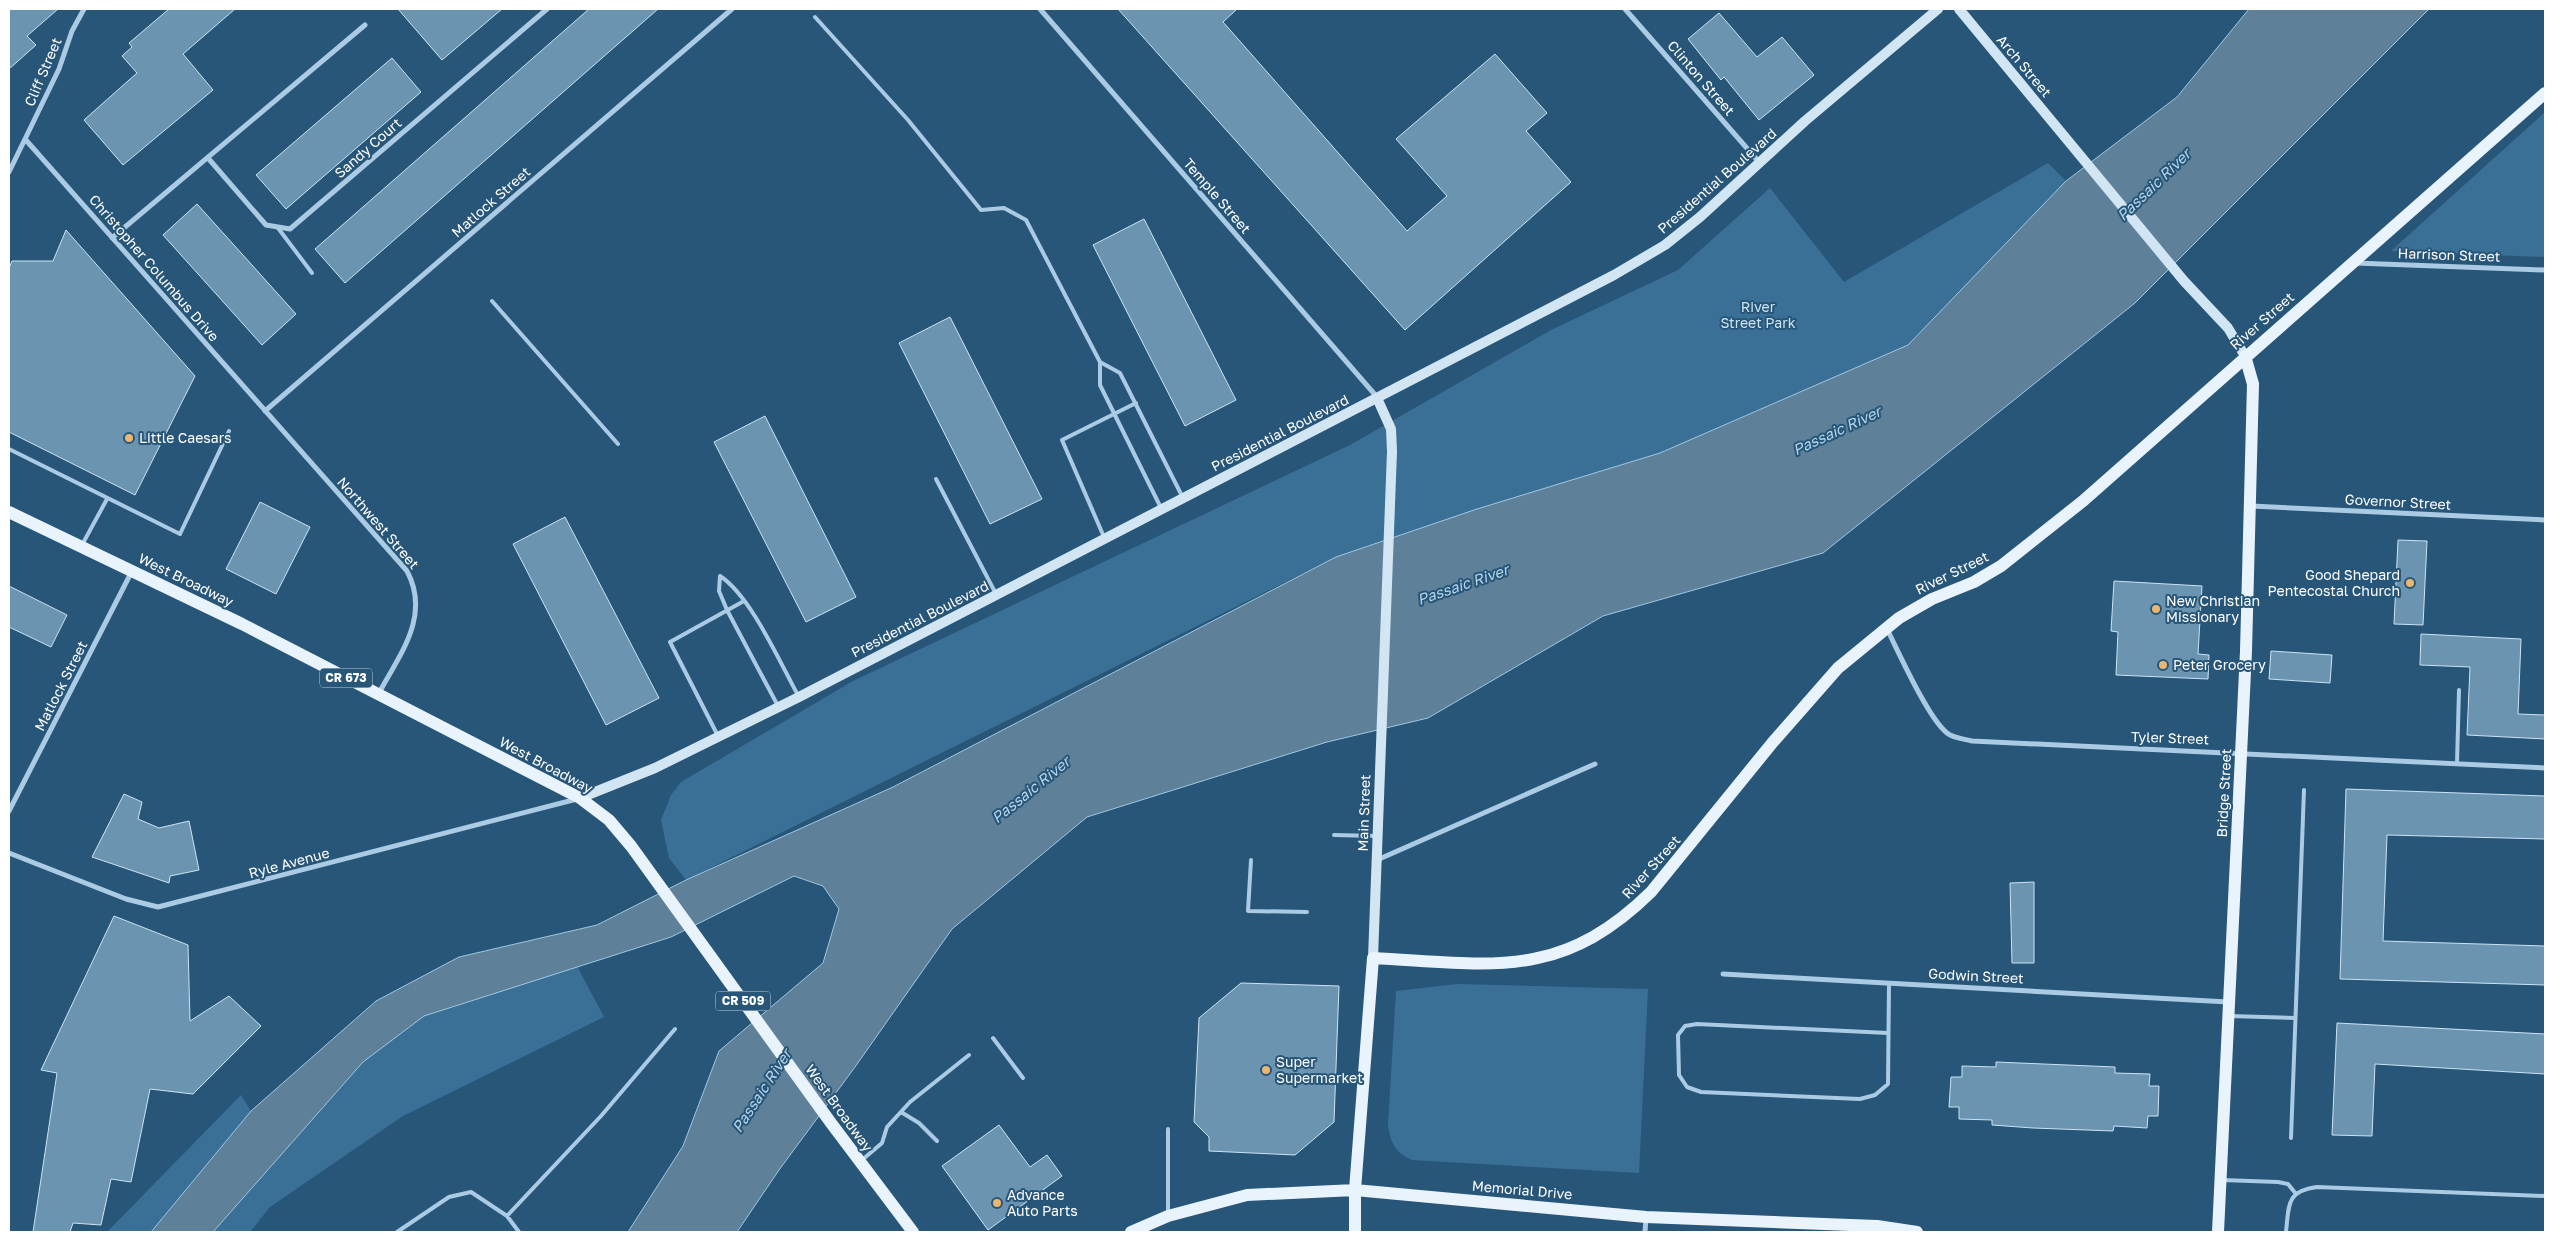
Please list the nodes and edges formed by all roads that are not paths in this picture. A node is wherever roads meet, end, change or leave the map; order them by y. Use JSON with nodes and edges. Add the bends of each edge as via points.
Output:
{"nodes":[{"id":1,"x":84,"y":9,"type":"edge"},
{"id":2,"x":546,"y":9,"type":"edge"},
{"id":3,"x":732,"y":9,"type":"edge"},
{"id":4,"x":1040,"y":9,"type":"edge"},
{"id":5,"x":1626,"y":9,"type":"edge"},
{"id":6,"x":1938,"y":9,"type":"edge"},
{"id":7,"x":1959,"y":9,"type":"edge"},
{"id":8,"x":815,"y":17,"type":"dead end"},
{"id":9,"x":365,"y":25,"type":"dead end"},
{"id":10,"x":2545,"y":93,"type":"edge"},
{"id":11,"x":25,"y":139,"type":"junction"},
{"id":12,"x":208,"y":158,"type":"junction"},
{"id":13,"x":1760,"y":163,"type":"junction"},
{"id":14,"x":9,"y":172,"type":"edge"},
{"id":15,"x":278,"y":228,"type":"junction"},
{"id":16,"x":112,"y":238,"type":"junction"},
{"id":17,"x":2352,"y":262,"type":"junction"},
{"id":18,"x":2545,"y":270,"type":"edge"},
{"id":19,"x":312,"y":273,"type":"dead end"},
{"id":20,"x":492,"y":301,"type":"dead end"},
{"id":21,"x":2245,"y":356,"type":"junction"},
{"id":22,"x":1100,"y":362,"type":"junction"},
{"id":23,"x":1378,"y":398,"type":"junction"},
{"id":24,"x":1136,"y":403,"type":"junction"},
{"id":25,"x":265,"y":411,"type":"junction"},
{"id":26,"x":1113,"y":415,"type":"junction"},
{"id":27,"x":229,"y":431,"type":"dead end"},
{"id":28,"x":618,"y":444,"type":"dead end"},
{"id":29,"x":9,"y":449,"type":"edge"},
{"id":30,"x":936,"y":479,"type":"dead end"},
{"id":31,"x":1183,"y":498,"type":"junction"},
{"id":32,"x":107,"y":499,"type":"junction"},
{"id":33,"x":2250,"y":506,"type":"junction"},
{"id":34,"x":1161,"y":508,"type":"junction"},
{"id":35,"x":9,"y":512,"type":"edge"},
{"id":36,"x":2545,"y":520,"type":"edge"},
{"id":37,"x":1105,"y":539,"type":"junction"},
{"id":38,"x":82,"y":546,"type":"junction"},
{"id":39,"x":132,"y":571,"type":"junction"},
{"id":40,"x":997,"y":595,"type":"junction"},
{"id":41,"x":744,"y":601,"type":"junction"},
{"id":42,"x":727,"y":610,"type":"junction"},
{"id":43,"x":1886,"y":629,"type":"junction"},
{"id":44,"x":2459,"y":690,"type":"dead end"},
{"id":45,"x":378,"y":694,"type":"junction"},
{"id":46,"x":799,"y":696,"type":"junction"},
{"id":47,"x":778,"y":706,"type":"junction"},
{"id":48,"x":718,"y":736,"type":"junction"},
{"id":49,"x":2241,"y":752,"type":"junction"},
{"id":50,"x":2457,"y":763,"type":"junction"},
{"id":51,"x":1595,"y":764,"type":"dead end"},
{"id":52,"x":2545,"y":768,"type":"edge"},
{"id":53,"x":2304,"y":790,"type":"dead end"},
{"id":54,"x":580,"y":798,"type":"junction"},
{"id":55,"x":9,"y":811,"type":"edge"},
{"id":56,"x":1334,"y":834,"type":"dead end"},
{"id":57,"x":1378,"y":836,"type":"junction"},
{"id":58,"x":9,"y":852,"type":"edge"},
{"id":59,"x":1251,"y":860,"type":"dead end"},
{"id":60,"x":1377,"y":860,"type":"junction"},
{"id":61,"x":1307,"y":912,"type":"dead end"},
{"id":62,"x":1372,"y":958,"type":"junction"},
{"id":63,"x":1723,"y":974,"type":"dead end"},
{"id":64,"x":1889,"y":983,"type":"junction"},
{"id":65,"x":2229,"y":1002,"type":"junction"},
{"id":66,"x":2228,"y":1016,"type":"junction"},
{"id":67,"x":2296,"y":1018,"type":"junction"},
{"id":68,"x":675,"y":1029,"type":"dead end"},
{"id":69,"x":1888,"y":1032,"type":"junction"},
{"id":70,"x":993,"y":1038,"type":"dead end"},
{"id":71,"x":969,"y":1055,"type":"dead end"},
{"id":72,"x":1024,"y":1078,"type":"dead end"},
{"id":73,"x":901,"y":1112,"type":"junction"},
{"id":74,"x":1168,"y":1129,"type":"dead end"},
{"id":75,"x":2291,"y":1138,"type":"dead end"},
{"id":76,"x":937,"y":1142,"type":"dead end"},
{"id":77,"x":860,"y":1162,"type":"junction"},
{"id":78,"x":2220,"y":1180,"type":"junction"},
{"id":79,"x":1355,"y":1190,"type":"junction"},
{"id":80,"x":2296,"y":1194,"type":"junction"},
{"id":81,"x":2545,"y":1196,"type":"edge"},
{"id":82,"x":507,"y":1216,"type":"junction"},
{"id":83,"x":1168,"y":1216,"type":"junction"},
{"id":84,"x":1646,"y":1217,"type":"junction"},
{"id":85,"x":913,"y":1231,"type":"edge"},
{"id":86,"x":397,"y":1232,"type":"edge"},
{"id":87,"x":519,"y":1232,"type":"edge"},
{"id":88,"x":1131,"y":1232,"type":"edge"},
{"id":89,"x":1355,"y":1232,"type":"edge"},
{"id":90,"x":1645,"y":1232,"type":"edge"},
{"id":91,"x":1917,"y":1232,"type":"edge"},
{"id":92,"x":2218,"y":1232,"type":"edge"},
{"id":93,"x":2286,"y":1232,"type":"edge"}],
"edges":[{"from":1,"to":11,"type":"street","name":"Cliff Street"},
{"from":2,"to":15,"type":"street","name":"Sandy Court","via":[[290,229]]},
{"from":3,"to":25,"type":"street","name":"Matlock Street"},
{"from":4,"to":23,"type":"street","name":"Temple Street"},
{"from":5,"to":13,"type":"street","name":"Clinton Street"},
{"from":6,"to":13,"type":"street","name":"Presidential Boulevard"},
{"from":7,"to":21,"type":"street","name":"Arch Street","via":[[2184,281],[2228,328]]},
{"from":8,"to":22,"type":"lane","via":[[908,120],[981,210],[1004,208],[1026,220]]},
{"from":9,"to":12,"type":"street"},
{"from":10,"to":17,"type":"main road","name":"River Street"},
{"from":11,"to":14,"type":"street","name":"Cliff Street"},
{"from":11,"to":16,"type":"street","name":"Christopher Columbus Drive"},
{"from":12,"to":15,"type":"street","via":[[266,225]]},
{"from":12,"to":16,"type":"street"},
{"from":13,"to":23,"type":"street","name":"Presidential Boulevard","via":[[1664,245],[1543,313]]},
{"from":15,"to":19,"type":"lane"},
{"from":16,"to":25,"type":"street","name":"Christopher Columbus Drive"},
{"from":17,"to":18,"type":"street","name":"Harrison Street"},
{"from":17,"to":21,"type":"main road","name":"River Street"},
{"from":20,"to":28,"type":"lane"},
{"from":21,"to":33,"type":"main road","name":"Bridge Street","via":[[2253,384]]},
{"from":21,"to":43,"type":"main road","name":"River Street","via":[[2083,501],[2002,566],[1974,582],[1932,599]]},
{"from":22,"to":24,"type":"lane","via":[[1120,372]]},
{"from":22,"to":26,"type":"lane","via":[[1100,385]]},
{"from":23,"to":31,"type":"street","name":"Presidential Boulevard"},
{"from":23,"to":57,"type":"street","name":"Main Street","via":[[1391,429]]},
{"from":24,"to":26,"type":"lane"},
{"from":24,"to":31,"type":"lane"},
{"from":25,"to":45,"type":"street","name":"Northwest Street","via":[[407,571],[414,584],[417,608],[411,633]]},
{"from":26,"to":34,"type":"lane"},
{"from":26,"to":37,"type":"lane","via":[[1062,440]]},
{"from":27,"to":32,"type":"lane","via":[[180,534]]},
{"from":29,"to":32,"type":"lane"},
{"from":30,"to":40,"type":"lane"},
{"from":31,"to":34,"type":"street","name":"Presidential Boulevard"},
{"from":32,"to":38,"type":"lane"},
{"from":33,"to":36,"type":"street","name":"Governor Street"},
{"from":33,"to":49,"type":"main road","name":"Bridge Street"},
{"from":34,"to":37,"type":"street","name":"Presidential Boulevard"},
{"from":35,"to":38,"type":"main road","name":"West Broadway","number":"CR 673"},
{"from":37,"to":40,"type":"street","name":"Presidential Boulevard"},
{"from":38,"to":39,"type":"main road","name":"West Broadway","number":"CR 673"},
{"from":39,"to":45,"type":"main road","name":"West Broadway","number":"CR 673"},
{"from":39,"to":55,"type":"street","name":"Matlock Street"},
{"from":40,"to":46,"type":"street","name":"Presidential Boulevard"},
{"from":41,"to":42,"type":"lane"},
{"from":41,"to":42,"type":"lane","via":[[732,584],[720,576],[719,591]]},
{"from":41,"to":46,"type":"lane"},
{"from":42,"to":47,"type":"lane"},
{"from":42,"to":48,"type":"lane","via":[[670,642]]},
{"from":43,"to":49,"type":"street","name":"Tyler Street","via":[[1932,716],[1948,734],[1958,738]]},
{"from":43,"to":62,"type":"main road","name":"River Street","via":[[1838,668],[1772,742],[1651,892],[1630,913],[1602,933],[1560,953],[1525,962],[1496,964]]},
{"from":44,"to":50,"type":"lane"},
{"from":45,"to":54,"type":"main road","name":"West Broadway","number":"CR 673"},
{"from":46,"to":47,"type":"street","name":"Presidential Boulevard"},
{"from":47,"to":48,"type":"street","name":"Presidential Boulevard"},
{"from":48,"to":54,"type":"street","name":"Presidential Boulevard","via":[[654,768]]},
{"from":49,"to":50,"type":"street","name":"Tyler Street"},
{"from":49,"to":65,"type":"main road","name":"Bridge Street"},
{"from":50,"to":52,"type":"street","name":"Tyler Street"},
{"from":51,"to":60,"type":"street"},
{"from":53,"to":67,"type":"lane"},
{"from":54,"to":58,"type":"street","name":"Ryle Avenue","via":[[158,907],[126,899]]},
{"from":54,"to":77,"type":"main road","name":"West Broadway","number":"CR 509","via":[[609,820],[631,846]]},
{"from":56,"to":57,"type":"lane"},
{"from":57,"to":60,"type":"street","name":"Main Street"},
{"from":59,"to":61,"type":"lane","via":[[1248,911]]},
{"from":60,"to":62,"type":"street","name":"Main Street"},
{"from":62,"to":79,"type":"main road","name":"Main Street"},
{"from":63,"to":64,"type":"street","name":"Godwin Street"},
{"from":64,"to":65,"type":"street","name":"Godwin Street"},
{"from":64,"to":69,"type":"lane"},
{"from":65,"to":66,"type":"main road","name":"Bridge Street"},
{"from":66,"to":67,"type":"lane"},
{"from":66,"to":78,"type":"main road","name":"Bridge Street"},
{"from":67,"to":75,"type":"lane"},
{"from":68,"to":82,"type":"lane"},
{"from":69,"to":69,"type":"lane","via":[[1685,1026],[1678,1035],[1679,1075],[1687,1087],[1702,1092],[1860,1099],[1875,1095],[1888,1084]]},
{"from":70,"to":72,"type":"lane"},
{"from":71,"to":73,"type":"lane"},
{"from":73,"to":76,"type":"lane","via":[[919,1123]]},
{"from":73,"to":77,"type":"lane","via":[[887,1127],[882,1143]]},
{"from":74,"to":83,"type":"lane"},
{"from":77,"to":85,"type":"main road","name":"West Broadway","number":"CR 509"},
{"from":78,"to":80,"type":"lane","via":[[2278,1182],[2288,1184]]},
{"from":78,"to":92,"type":"main road","name":"Bridge Street"},
{"from":79,"to":83,"type":"main road","name":"Memorial Drive","via":[[1247,1195]]},
{"from":79,"to":84,"type":"main road","name":"Memorial Drive"},
{"from":79,"to":89,"type":"main road","name":"Main Street"},
{"from":80,"to":81,"type":"lane","via":[[2302,1189],[2318,1187]]},
{"from":80,"to":93,"type":"lane","via":[[2289,1202]]},
{"from":82,"to":86,"type":"lane","via":[[471,1192],[449,1197]]},
{"from":82,"to":87,"type":"lane"},
{"from":83,"to":88,"type":"main road","name":"Memorial Drive"},
{"from":84,"to":90,"type":"street"},
{"from":84,"to":91,"type":"main road","name":"Memorial Drive","via":[[1877,1226]]}]}
